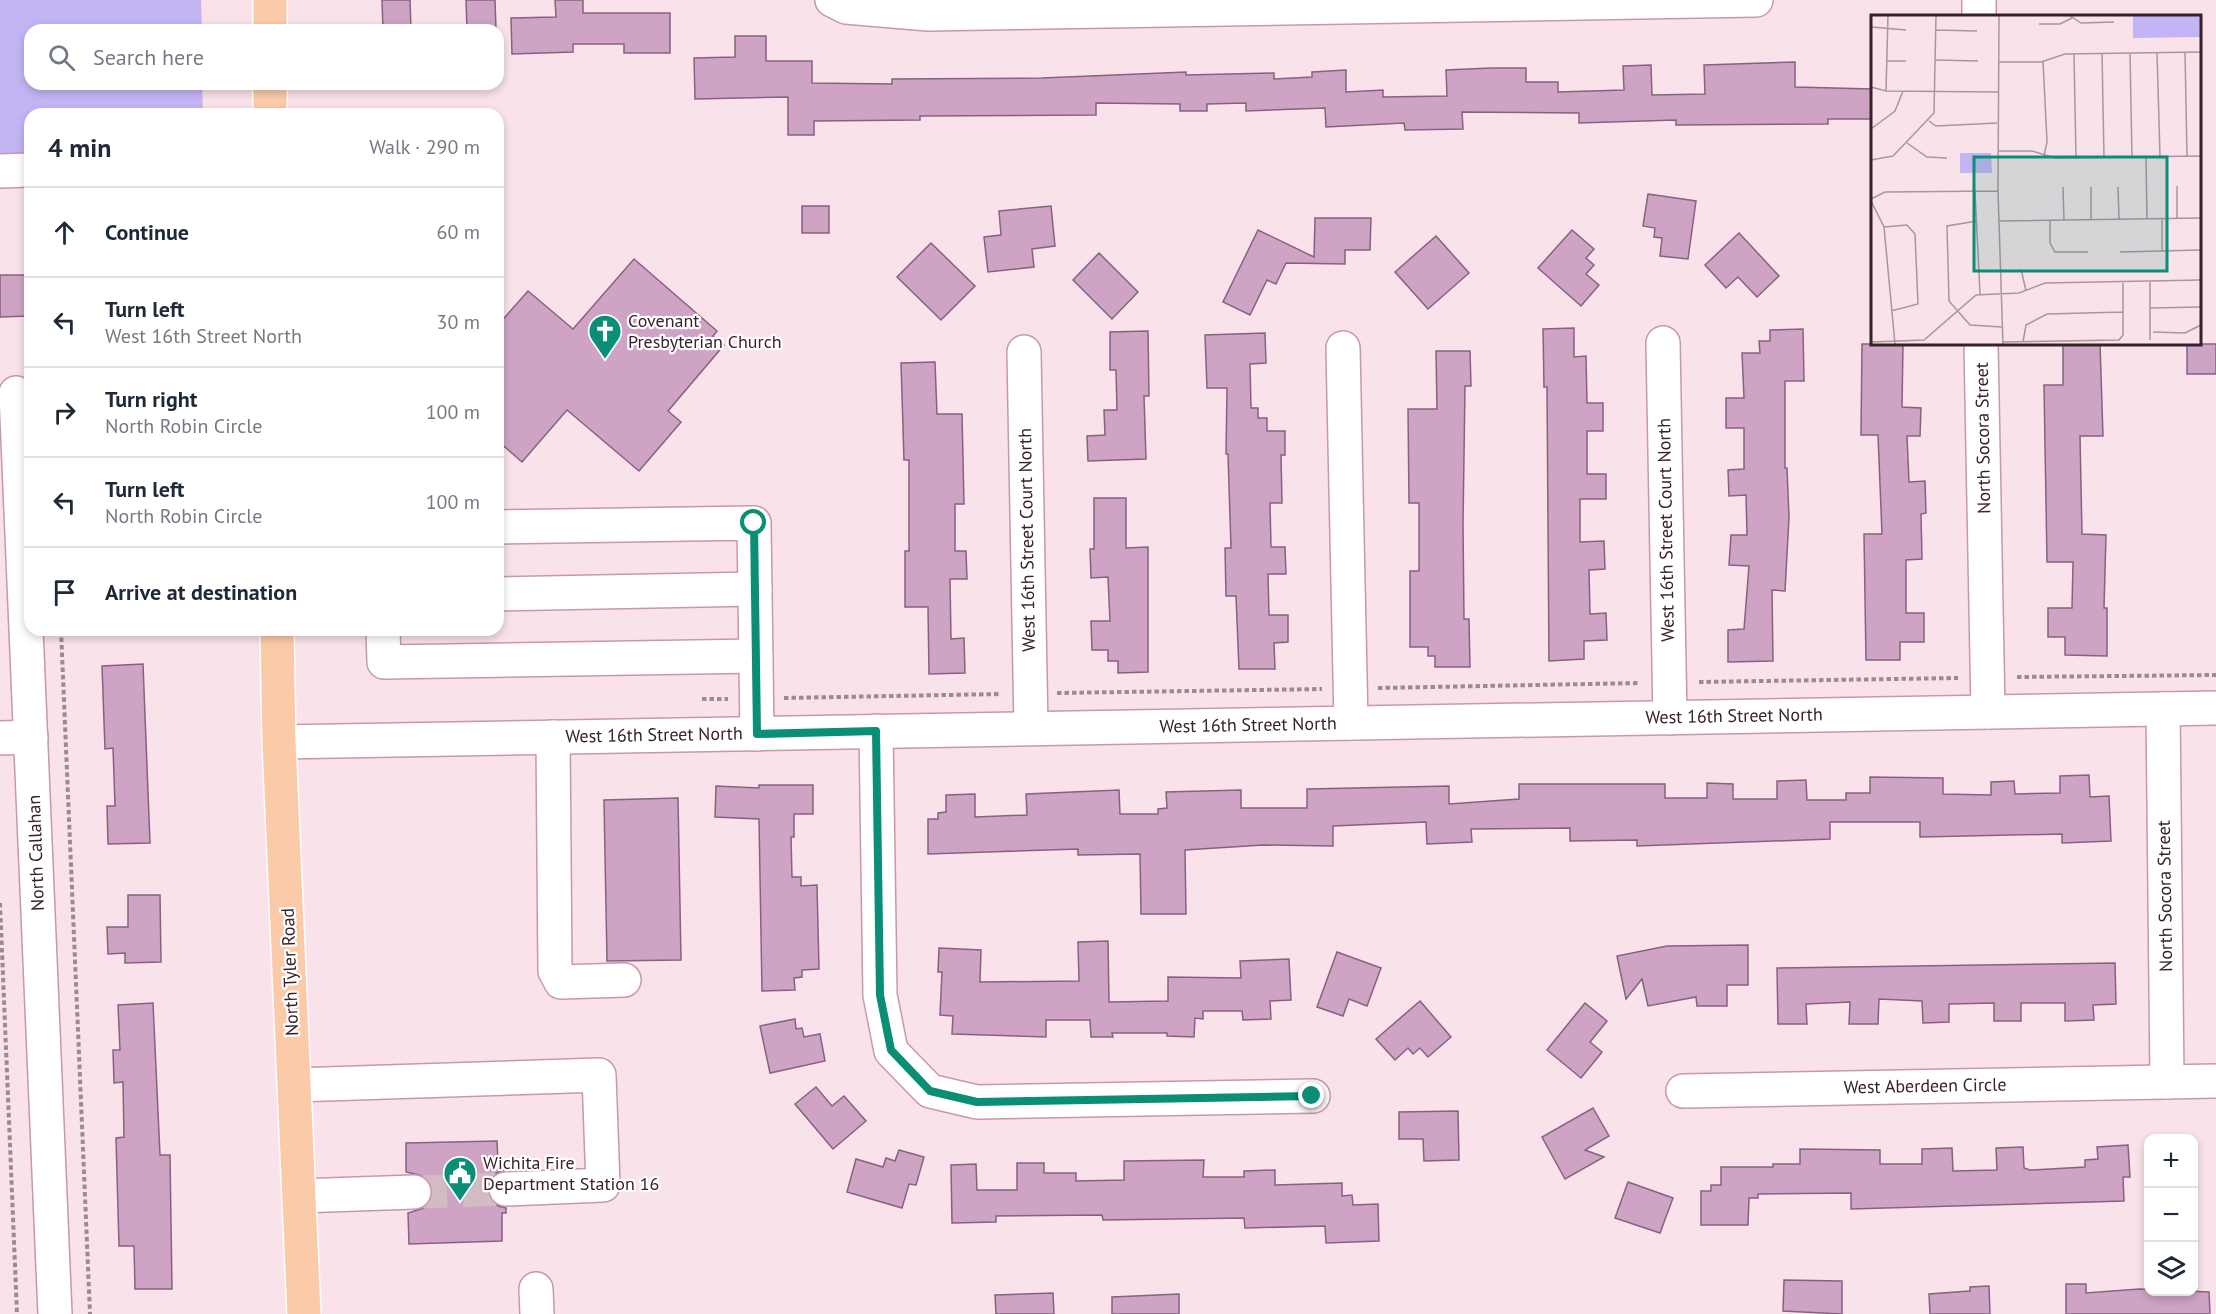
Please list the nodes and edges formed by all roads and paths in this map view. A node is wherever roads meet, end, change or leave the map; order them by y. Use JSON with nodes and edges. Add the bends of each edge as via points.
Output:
{"nodes":[{"id":1,"x":270,"y":0,"type":"edge"},
{"id":2,"x":832,"y":0,"type":"edge"},
{"id":3,"x":1756,"y":0,"type":"edge"},
{"id":4,"x":1495,"y":2,"type":"edge"},
{"id":5,"x":1169,"y":5,"type":"edge"},
{"id":6,"x":270,"y":24,"type":"edge"},
{"id":7,"x":270,"y":90,"type":"edge"},
{"id":8,"x":270,"y":108,"type":"edge"},
{"id":9,"x":24,"y":170,"type":"edge"},
{"id":10,"x":0,"y":171,"type":"edge"},
{"id":11,"x":1663,"y":343,"type":"dead end"},
{"id":12,"x":1981,"y":345,"type":"edge"},
{"id":13,"x":1343,"y":348,"type":"dead end"},
{"id":14,"x":1024,"y":352,"type":"dead end"},
{"id":15,"x":15,"y":393,"type":"edge"},
{"id":16,"x":504,"y":527,"type":"edge"},
{"id":17,"x":755,"y":589,"type":"junction"},
{"id":18,"x":504,"y":594,"type":"edge"},
{"id":19,"x":61,"y":636,"type":"edge"},
{"id":20,"x":277,"y":636,"type":"edge"},
{"id":21,"x":383,"y":636,"type":"edge"},
{"id":22,"x":756,"y":656,"type":"junction"},
{"id":23,"x":2216,"y":675,"type":"edge"},
{"id":24,"x":1987,"y":677,"type":"junction"},
{"id":25,"x":1669,"y":682,"type":"junction"},
{"id":26,"x":1350,"y":688,"type":"junction"},
{"id":27,"x":1030,"y":694,"type":"junction"},
{"id":28,"x":757,"y":698,"type":"junction"},
{"id":29,"x":702,"y":699,"type":"dead end"},
{"id":30,"x":2216,"y":708,"type":"edge"},
{"id":31,"x":2163,"y":709,"type":"junction"},
{"id":32,"x":1988,"y":712,"type":"junction"},
{"id":33,"x":1670,"y":717,"type":"junction"},
{"id":34,"x":1351,"y":723,"type":"junction"},
{"id":35,"x":1031,"y":728,"type":"junction"},
{"id":36,"x":876,"y":731,"type":"junction"},
{"id":37,"x":757,"y":734,"type":"junction"},
{"id":38,"x":554,"y":737,"type":"junction"},
{"id":39,"x":16,"y":738,"type":"edge"},
{"id":40,"x":279,"y":742,"type":"junction"},
{"id":41,"x":0,"y":903,"type":"edge"},
{"id":42,"x":624,"y":980,"type":"dead end"},
{"id":43,"x":2216,"y":1081,"type":"edge"},
{"id":44,"x":2167,"y":1082,"type":"junction"},
{"id":45,"x":295,"y":1085,"type":"junction"},
{"id":46,"x":1683,"y":1090,"type":"dead end"},
{"id":47,"x":1312,"y":1096,"type":"dead end"},
{"id":48,"x":506,"y":1189,"type":"tunnel mouth"},
{"id":49,"x":414,"y":1192,"type":"tunnel mouth"},
{"id":50,"x":299,"y":1196,"type":"junction"},
{"id":51,"x":17,"y":1314,"type":"edge"},
{"id":52,"x":54,"y":1314,"type":"edge"},
{"id":53,"x":90,"y":1314,"type":"edge"},
{"id":54,"x":304,"y":1314,"type":"edge"}],
"edges":[{"from":1,"to":6,"type":"main road"},
{"from":2,"to":5,"type":"street","via":[[846,7],[928,14]]},
{"from":3,"to":4,"type":"street"},
{"from":4,"to":5,"type":"street"},
{"from":7,"to":8,"type":"main road"},
{"from":9,"to":10,"type":"street"},
{"from":11,"to":25,"type":"street","name":"West 16th Street Court North"},
{"from":12,"to":24,"type":"street","name":"North Socora Street"},
{"from":13,"to":26,"type":"street"},
{"from":14,"to":27,"type":"street","name":"West 16th Street Court North"},
{"from":15,"to":39,"type":"street","name":"North Callahan"},
{"from":16,"to":17,"type":"street","via":[[754,523]]},
{"from":17,"to":18,"type":"street"},
{"from":17,"to":22,"type":"street"},
{"from":19,"to":53,"type":"path"},
{"from":20,"to":40,"type":"main road","name":"North Tyler Road"},
{"from":21,"to":22,"type":"street","via":[[384,662]]},
{"from":22,"to":28,"type":"street"},
{"from":23,"to":24,"type":"path"},
{"from":24,"to":25,"type":"path"},
{"from":24,"to":32,"type":"street","name":"North Socora Street"},
{"from":25,"to":26,"type":"path"},
{"from":25,"to":33,"type":"street","name":"West 16th Street Court North"},
{"from":26,"to":27,"type":"path"},
{"from":26,"to":34,"type":"street"},
{"from":27,"to":28,"type":"path"},
{"from":27,"to":35,"type":"street","name":"West 16th Street Court North"},
{"from":28,"to":29,"type":"path"},
{"from":28,"to":37,"type":"street"},
{"from":30,"to":31,"type":"street","name":"West 16th Street North"},
{"from":31,"to":32,"type":"street","name":"West 16th Street North"},
{"from":31,"to":44,"type":"street","name":"North Socora Street"},
{"from":32,"to":33,"type":"street","name":"West 16th Street North"},
{"from":33,"to":34,"type":"street","name":"West 16th Street North"},
{"from":34,"to":35,"type":"street","name":"West 16th Street North"},
{"from":35,"to":36,"type":"street","name":"West 16th Street North"},
{"from":36,"to":37,"type":"street","name":"West 16th Street North"},
{"from":36,"to":47,"type":"street","via":[[880,995],[891,1050],[930,1091],[977,1102]]},
{"from":37,"to":38,"type":"street","name":"West 16th Street North"},
{"from":38,"to":40,"type":"street","name":"West 16th Street North"},
{"from":38,"to":42,"type":"street","via":[[555,971],[561,982]]},
{"from":39,"to":52,"type":"street","name":"North Callahan"},
{"from":40,"to":45,"type":"main road","name":"North Tyler Road"},
{"from":41,"to":51,"type":"path"},
{"from":43,"to":44,"type":"street","name":"West Aberdeen Circle"},
{"from":44,"to":46,"type":"street","name":"West Aberdeen Circle"},
{"from":45,"to":48,"type":"street","via":[[599,1075],[603,1185]]},
{"from":45,"to":50,"type":"main road","name":"North Tyler Road"},
{"from":49,"to":50,"type":"street"},
{"from":50,"to":54,"type":"main road","name":"North Tyler Road"}]}
